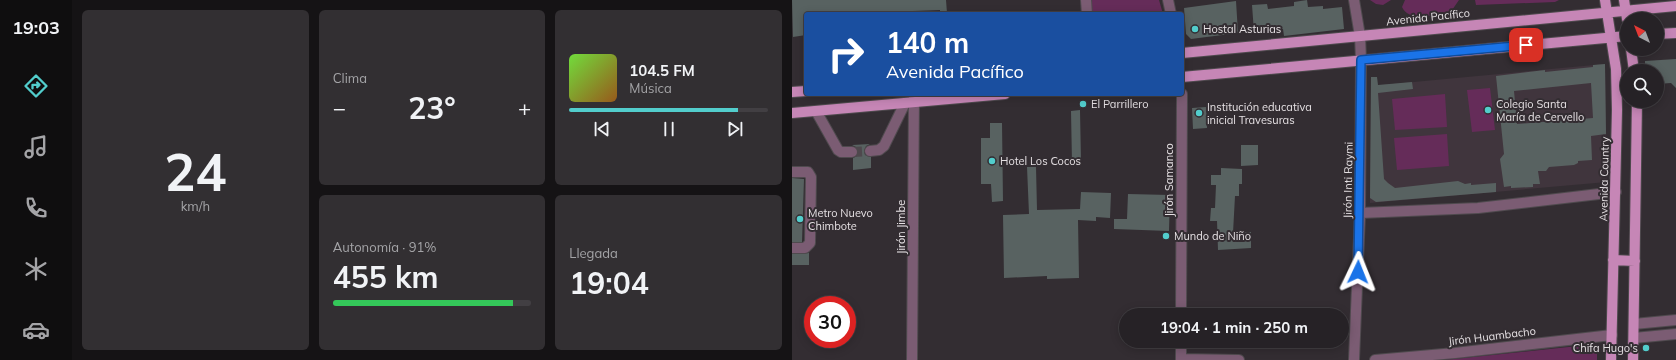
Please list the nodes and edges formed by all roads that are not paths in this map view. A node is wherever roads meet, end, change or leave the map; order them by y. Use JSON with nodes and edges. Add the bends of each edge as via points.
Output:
{"nodes":[{"id":1,"x":1086,"y":0,"type":"edge"},
{"id":2,"x":1168,"y":0,"type":"edge"},
{"id":3,"x":1354,"y":0,"type":"edge"},
{"id":4,"x":1606,"y":0,"type":"edge"},
{"id":5,"x":1676,"y":6,"type":"edge"},
{"id":6,"x":1626,"y":10,"type":"edge"},
{"id":7,"x":1087,"y":12,"type":"edge"},
{"id":8,"x":1171,"y":12,"type":"edge"},
{"id":9,"x":1608,"y":12,"type":"junction"},
{"id":10,"x":1676,"y":33,"type":"edge"},
{"id":11,"x":1664,"y":34,"type":"edge"},
{"id":12,"x":1360,"y":36,"type":"junction"},
{"id":13,"x":1620,"y":36,"type":"edge"},
{"id":14,"x":1613,"y":37,"type":"junction"},
{"id":15,"x":1184,"y":53,"type":"edge"},
{"id":16,"x":1361,"y":60,"type":"junction"},
{"id":17,"x":1184,"y":77,"type":"edge"},
{"id":18,"x":804,"y":91,"type":"edge"},
{"id":19,"x":792,"y":92,"type":"edge"},
{"id":20,"x":974,"y":96,"type":"edge"},
{"id":21,"x":1182,"y":96,"type":"edge"},
{"id":22,"x":911,"y":100,"type":"edge"},
{"id":23,"x":1637,"y":108,"type":"edge"},
{"id":24,"x":816,"y":111,"type":"junction"},
{"id":25,"x":792,"y":114,"type":"edge"},
{"id":26,"x":870,"y":151,"type":"tunnel mouth"},
{"id":27,"x":852,"y":152,"type":"tunnel mouth"},
{"id":28,"x":792,"y":172,"type":"edge"},
{"id":29,"x":1616,"y":192,"type":"junction"},
{"id":30,"x":1360,"y":213,"type":"junction"},
{"id":31,"x":792,"y":248,"type":"edge"},
{"id":32,"x":1613,"y":260,"type":"junction"},
{"id":33,"x":1635,"y":260,"type":"junction"},
{"id":34,"x":1181,"y":308,"type":"edge"},
{"id":35,"x":1676,"y":320,"type":"edge"},
{"id":36,"x":1634,"y":324,"type":"junction"},
{"id":37,"x":1676,"y":334,"type":"edge"},
{"id":38,"x":1612,"y":335,"type":"junction"},
{"id":39,"x":1634,"y":338,"type":"junction"},
{"id":40,"x":1181,"y":348,"type":"edge"},
{"id":41,"x":912,"y":360,"type":"edge"},
{"id":42,"x":1181,"y":360,"type":"edge"},
{"id":43,"x":1239,"y":360,"type":"edge"},
{"id":44,"x":1354,"y":360,"type":"edge"},
{"id":45,"x":1375,"y":360,"type":"edge"},
{"id":46,"x":1611,"y":360,"type":"edge"},
{"id":47,"x":1633,"y":360,"type":"edge"}],
"edges":[{"from":1,"to":7,"type":"street"},
{"from":2,"to":8,"type":"street"},
{"from":3,"to":12,"type":"street","name":"Jirón Inti Raymi"},
{"from":4,"to":9,"type":"main road","name":"Avenida Country"},
{"from":5,"to":6,"type":"main road","name":"Avenida Pacífico"},
{"from":6,"to":9,"type":"main road","name":"Avenida Pacífico"},
{"from":9,"to":12,"type":"main road","name":"Avenida Pacífico"},
{"from":9,"to":14,"type":"main road","name":"Avenida Country"},
{"from":10,"to":11,"type":"main road"},
{"from":12,"to":15,"type":"main road","name":"Avenida Pacífico"},
{"from":12,"to":16,"type":"street","name":"Jirón Inti Raymi"},
{"from":13,"to":14,"type":"main road"},
{"from":14,"to":16,"type":"main road"},
{"from":14,"to":29,"type":"main road","name":"Avenida Country","via":[[1616,76]]},
{"from":16,"to":17,"type":"main road"},
{"from":16,"to":30,"type":"street","name":"Jirón Inti Raymi"},
{"from":18,"to":19,"type":"main road"},
{"from":20,"to":22,"type":"main road"},
{"from":21,"to":34,"type":"street","name":"Jirón Samanco"},
{"from":22,"to":24,"type":"main road"},
{"from":22,"to":26,"type":"street","via":[[884,146]]},
{"from":22,"to":41,"type":"street","name":"Jirón Jimbe"},
{"from":23,"to":33,"type":"main road"},
{"from":24,"to":25,"type":"main road"},
{"from":24,"to":27,"type":"street","via":[[838,150]]},
{"from":28,"to":31,"type":"street","via":[[808,172],[811,178],[810,243],[805,248]]},
{"from":29,"to":30,"type":"street","via":[[1478,208]]},
{"from":29,"to":32,"type":"main road","name":"Avenida Country"},
{"from":30,"to":44,"type":"street","name":"Jirón Inti Raymi"},
{"from":32,"to":33,"type":"main road"},
{"from":32,"to":38,"type":"main road","name":"Avenida Country"},
{"from":33,"to":36,"type":"main road"},
{"from":35,"to":36,"type":"street"},
{"from":36,"to":39,"type":"main road"},
{"from":37,"to":39,"type":"street"},
{"from":38,"to":45,"type":"street","name":"Jirón Huambacho"},
{"from":38,"to":46,"type":"main road","name":"Avenida Country"},
{"from":39,"to":47,"type":"main road"},
{"from":40,"to":42,"type":"street"},
{"from":42,"to":43,"type":"street"}]}
